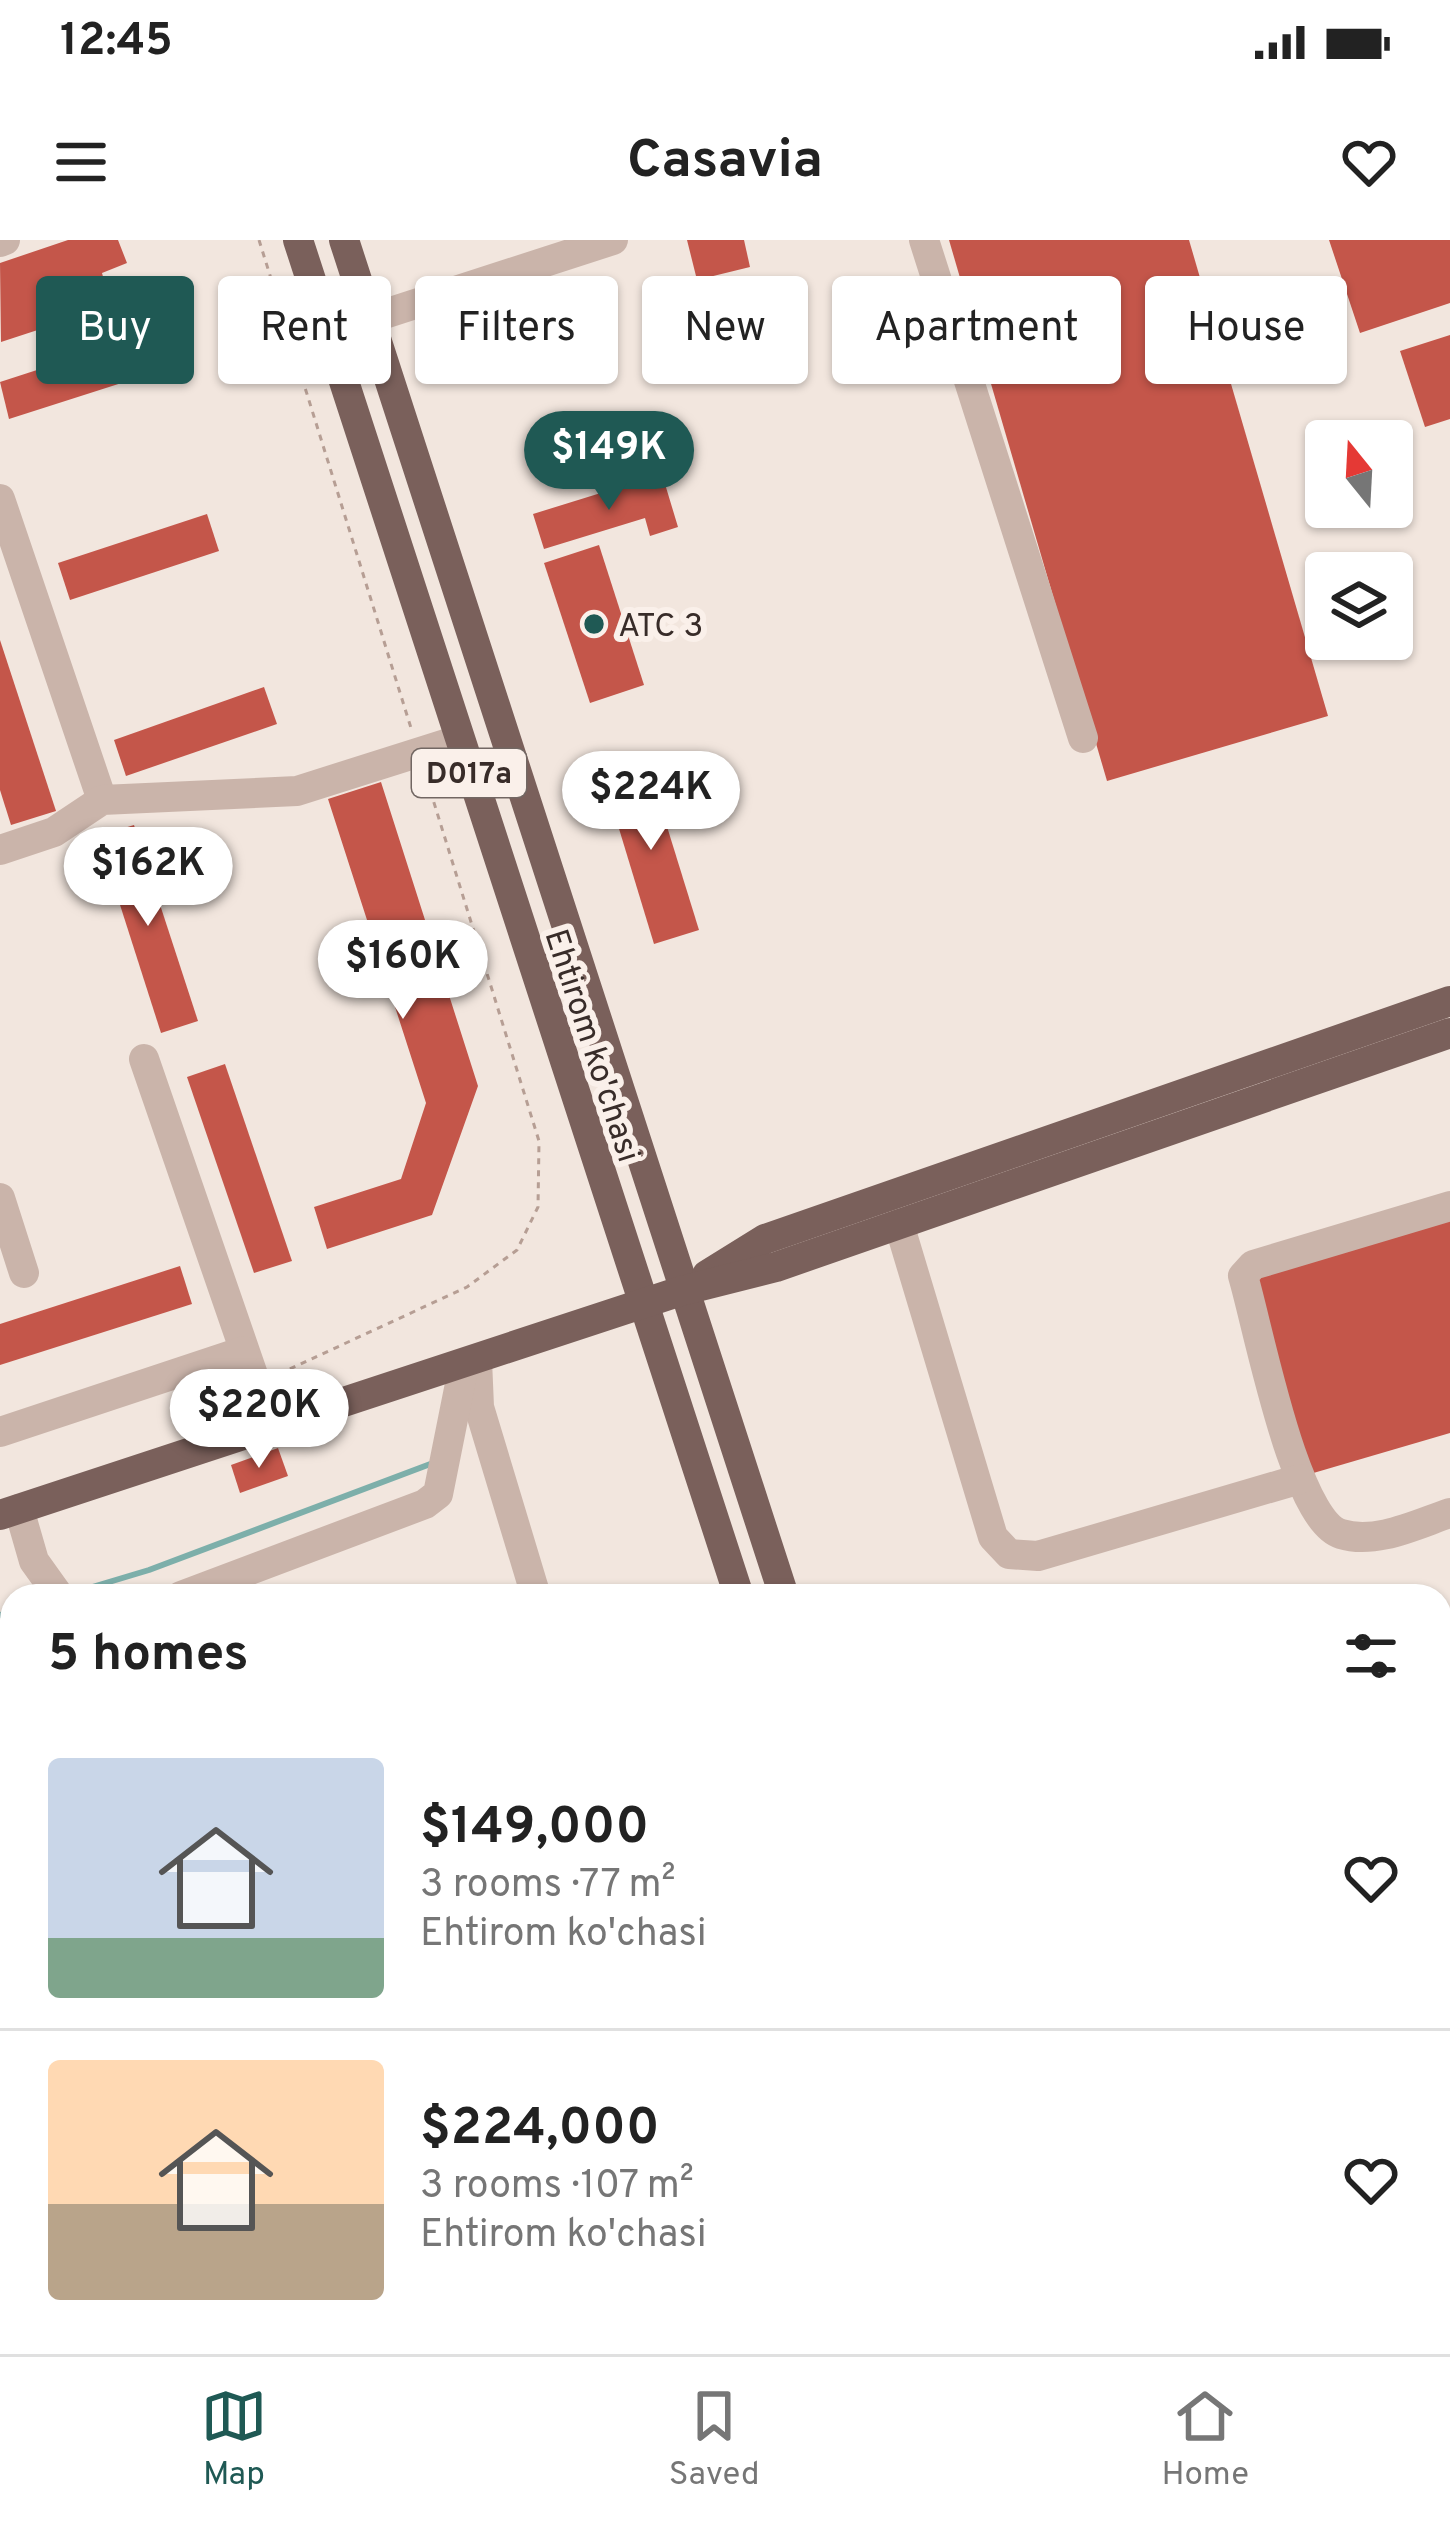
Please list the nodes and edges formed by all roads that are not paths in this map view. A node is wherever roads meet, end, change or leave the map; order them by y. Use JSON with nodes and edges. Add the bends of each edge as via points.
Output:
{"nodes":[{"id":1,"x":298,"y":240,"type":"edge"},
{"id":2,"x":344,"y":240,"type":"edge"},
{"id":3,"x":614,"y":240,"type":"edge"},
{"id":4,"x":925,"y":240,"type":"edge"},
{"id":5,"x":355,"y":276,"type":"edge"},
{"id":6,"x":391,"y":312,"type":"edge"},
{"id":7,"x":390,"y":384,"type":"edge"},
{"id":8,"x":0,"y":500,"type":"edge"},
{"id":9,"x":1083,"y":738,"type":"dead end"},
{"id":10,"x":458,"y":740,"type":"junction"},
{"id":11,"x":102,"y":800,"type":"junction"},
{"id":12,"x":0,"y":850,"type":"edge"},
{"id":13,"x":1450,"y":1001,"type":"edge"},
{"id":14,"x":1450,"y":1033,"type":"edge"},
{"id":15,"x":144,"y":1059,"type":"dead end"},
{"id":16,"x":0,"y":1198,"type":"edge"},
{"id":17,"x":1450,"y":1206,"type":"edge"},
{"id":18,"x":899,"y":1224,"type":"junction"},
{"id":19,"x":24,"y":1274,"type":"dead end"},
{"id":20,"x":681,"y":1291,"type":"junction"},
{"id":21,"x":640,"y":1305,"type":"junction"},
{"id":22,"x":244,"y":1351,"type":"junction"},
{"id":23,"x":471,"y":1362,"type":"junction"},
{"id":24,"x":271,"y":1427,"type":"junction"},
{"id":25,"x":0,"y":1432,"type":"edge"},
{"id":26,"x":1300,"y":1479,"type":"junction"},
{"id":27,"x":9,"y":1512,"type":"edge"},
{"id":28,"x":1450,"y":1513,"type":"edge"},
{"id":29,"x":51,"y":1584,"type":"edge"},
{"id":30,"x":213,"y":1584,"type":"edge"},
{"id":31,"x":532,"y":1584,"type":"edge"},
{"id":32,"x":735,"y":1584,"type":"edge"},
{"id":33,"x":780,"y":1584,"type":"edge"}],
"edges":[{"from":1,"to":10,"type":"main road","name":"Ehtirom ko'chasi","number":"D017a"},
{"from":2,"to":5,"type":"main road","name":"Ehtirom ko'chasi","number":"D017a"},
{"from":3,"to":6,"type":"street"},
{"from":4,"to":9,"type":"street"},
{"from":7,"to":20,"type":"main road","name":"Ehtirom ko'chasi","number":"D017a"},
{"from":8,"to":11,"type":"street"},
{"from":10,"to":11,"type":"street","via":[[297,791]]},
{"from":10,"to":21,"type":"main road","name":"Ehtirom ko'chasi","number":"D017a"},
{"from":11,"to":12,"type":"street","via":[[54,832]]},
{"from":13,"to":20,"type":"main road","via":[[765,1239]]},
{"from":14,"to":18,"type":"main road"},
{"from":15,"to":22,"type":"street"},
{"from":16,"to":19,"type":"street"},
{"from":17,"to":26,"type":"street","via":[[1246,1270]]},
{"from":18,"to":20,"type":"main road"},
{"from":18,"to":26,"type":"street","via":[[994,1537],[1009,1554],[1038,1556]]},
{"from":20,"to":21,"type":"main road"},
{"from":20,"to":33,"type":"main road","name":"Ehtirom ko'chasi","number":"D017a"},
{"from":21,"to":23,"type":"main road"},
{"from":21,"to":32,"type":"main road","name":"Ehtirom ko'chasi","number":"D017a"},
{"from":22,"to":24,"type":"street"},
{"from":22,"to":25,"type":"street"},
{"from":23,"to":24,"type":"main road"},
{"from":23,"to":30,"type":"street","via":[[438,1494]]},
{"from":23,"to":31,"type":"street"},
{"from":24,"to":27,"type":"main road"},
{"from":26,"to":28,"type":"street","via":[[1324,1526],[1344,1535],[1380,1536]]},
{"from":27,"to":29,"type":"street"}]}
